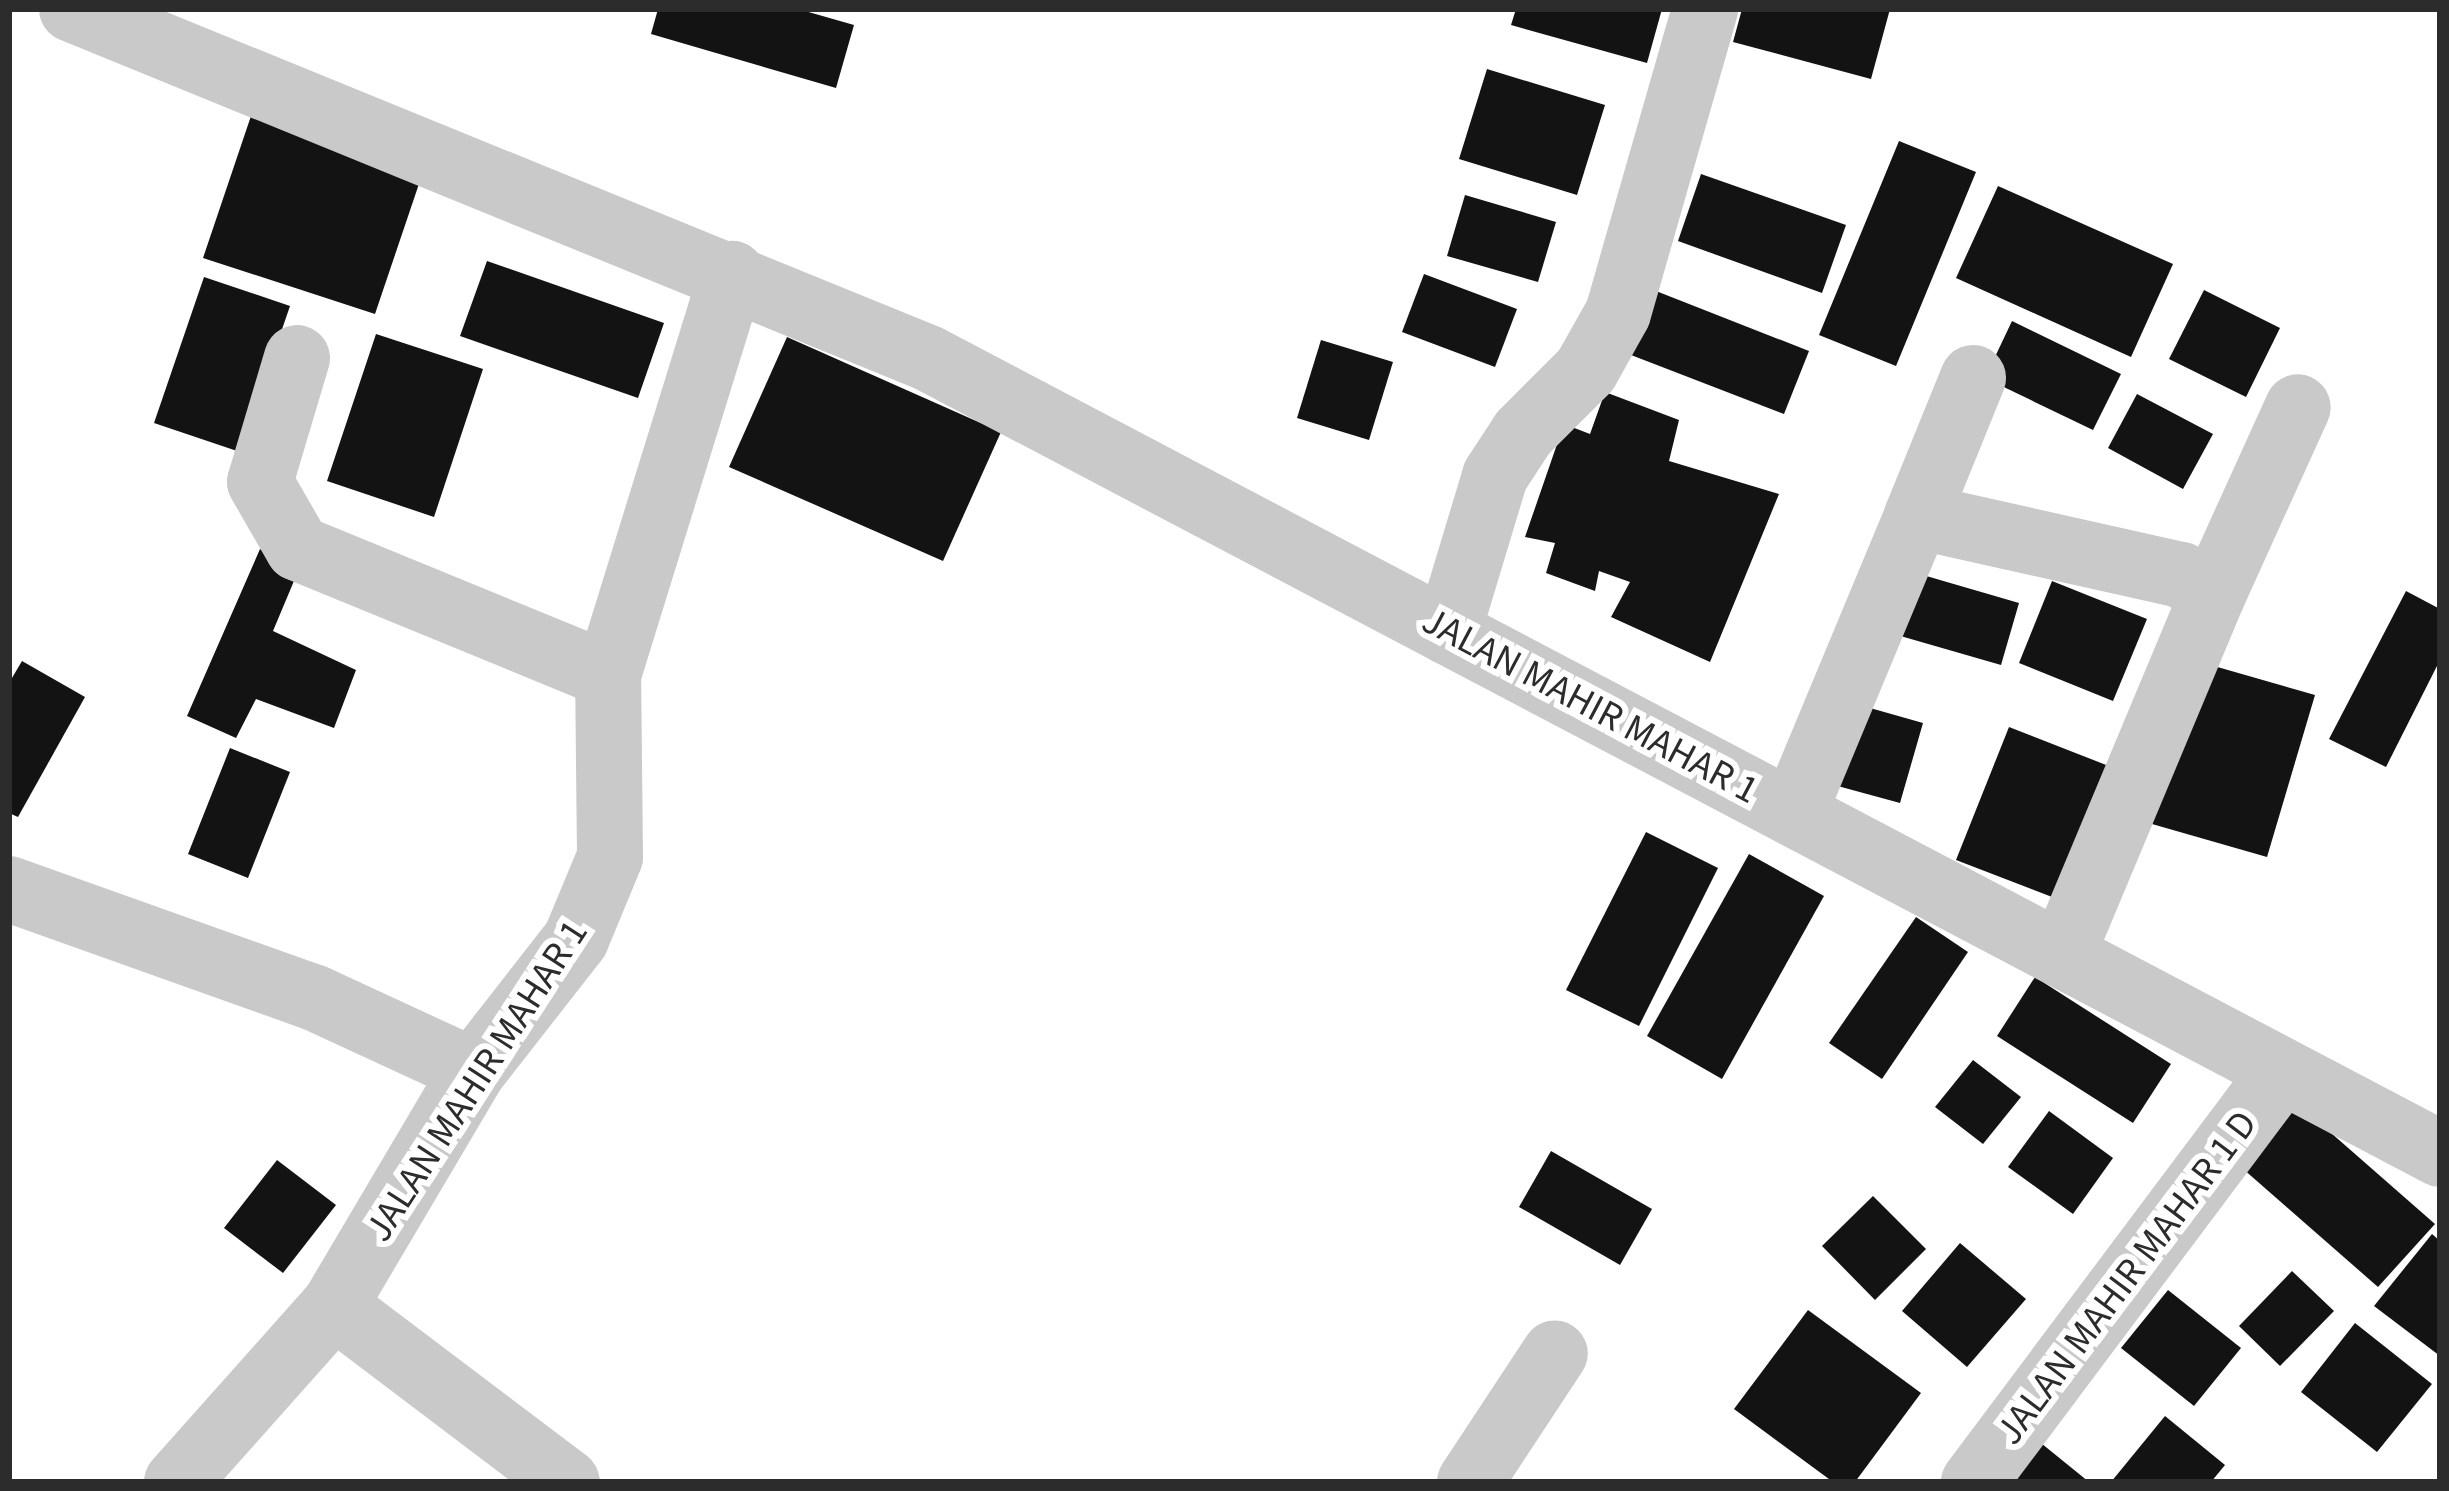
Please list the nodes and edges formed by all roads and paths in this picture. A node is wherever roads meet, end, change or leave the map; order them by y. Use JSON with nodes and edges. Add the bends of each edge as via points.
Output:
{"nodes":[{"id":1,"x":72,"y":9,"type":"edge"},
{"id":2,"x":1705,"y":9,"type":"edge"},
{"id":3,"x":732,"y":274,"type":"junction"},
{"id":4,"x":297,"y":358,"type":"dead end"},
{"id":5,"x":1972,"y":378,"type":"dead end"},
{"id":6,"x":2298,"y":407,"type":"dead end"},
{"id":7,"x":1917,"y":516,"type":"junction"},
{"id":8,"x":2212,"y":594,"type":"junction"},
{"id":9,"x":1448,"y":632,"type":"junction"},
{"id":10,"x":608,"y":675,"type":"junction"},
{"id":11,"x":1794,"y":812,"type":"junction"},
{"id":12,"x":9,"y":889,"type":"edge"},
{"id":13,"x":2063,"y":953,"type":"junction"},
{"id":14,"x":473,"y":1072,"type":"junction"},
{"id":15,"x":2279,"y":1075,"type":"junction"},
{"id":16,"x":2440,"y":1154,"type":"edge"},
{"id":17,"x":334,"y":1306,"type":"junction"},
{"id":18,"x":1555,"y":1352,"type":"dead end"},
{"id":19,"x":177,"y":1482,"type":"edge"},
{"id":20,"x":567,"y":1482,"type":"edge"},
{"id":21,"x":1470,"y":1482,"type":"edge"},
{"id":22,"x":1974,"y":1482,"type":"edge"}],
"edges":[{"from":1,"to":3,"type":"street","name":"JALAN MAHIR MAHAR 1"},
{"from":2,"to":9,"type":"street","via":[[1618,314],[1586,370],[1523,433],[1495,476]]},
{"from":3,"to":9,"type":"street","name":"JALAN MAHIR MAHAR 1","via":[[928,358]]},
{"from":3,"to":10,"type":"street","name":"JALAN MAHIR MAHAR 1"},
{"from":4,"to":10,"type":"street","via":[[260,482],[298,548]]},
{"from":5,"to":7,"type":"street"},
{"from":6,"to":8,"type":"street"},
{"from":7,"to":8,"type":"street","via":[[2031,547],[2135,562]]},
{"from":7,"to":11,"type":"street"},
{"from":8,"to":13,"type":"street"},
{"from":9,"to":11,"type":"street","name":"JALAN MAHIR MAHAR 1"},
{"from":10,"to":14,"type":"street","name":"JALAN MAHIR MAHAR 1","via":[[610,857],[576,939]]},
{"from":11,"to":13,"type":"street","name":"JALAN MAHIR MAHAR 1"},
{"from":12,"to":14,"type":"street","via":[[313,997]]},
{"from":13,"to":15,"type":"street","name":"JALAN MAHIR MAHAR 1"},
{"from":14,"to":17,"type":"street","name":"JALAN MAHIR MAHAR 1"},
{"from":15,"to":16,"type":"street","name":"JALAN MAHIR MAHAR 1"},
{"from":15,"to":22,"type":"street","name":"JALAN MAHIR MAHAR 1 D"},
{"from":17,"to":19,"type":"street","name":"JALAN MAHIR MAHAR 1"},
{"from":17,"to":20,"type":"street"},
{"from":18,"to":21,"type":"street"}]}
